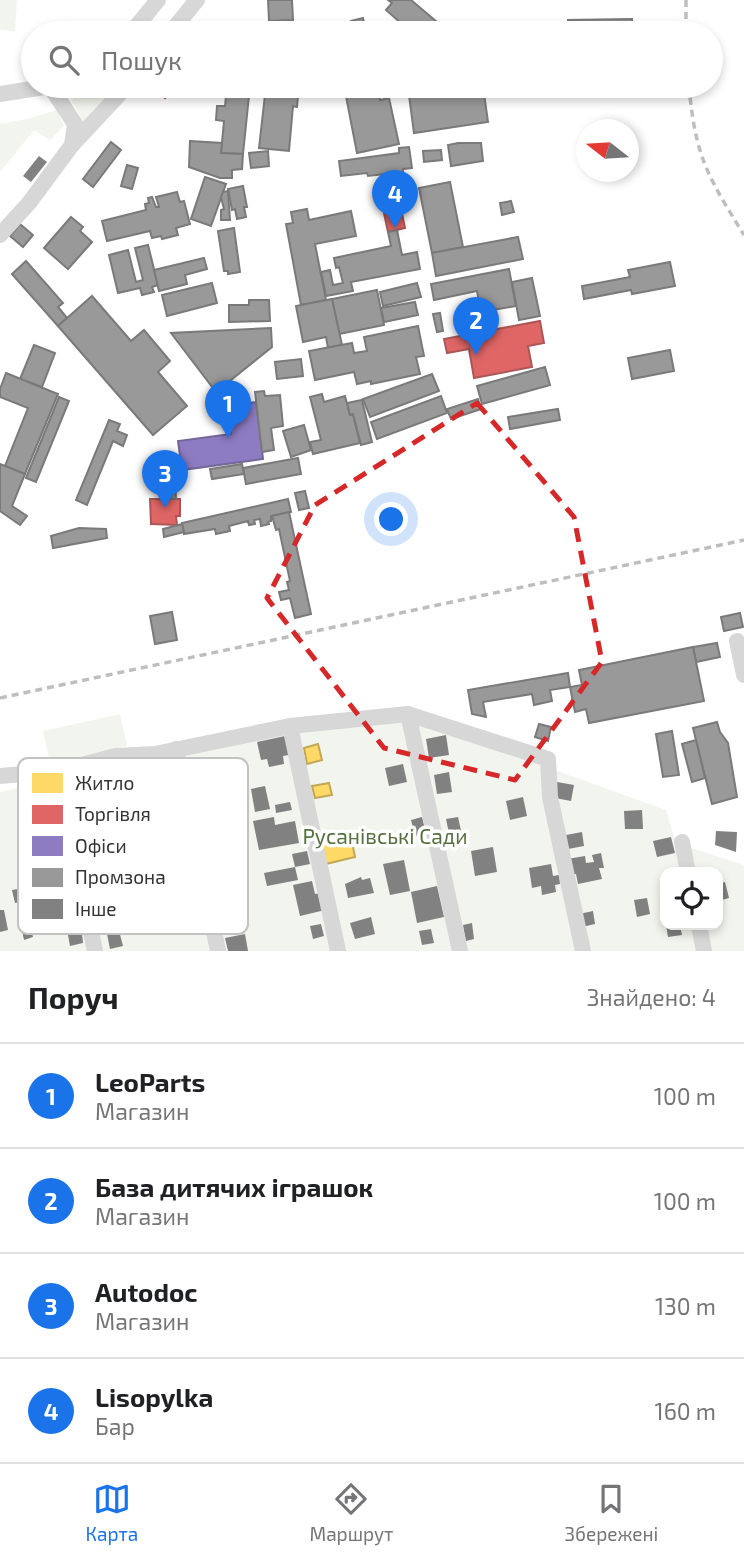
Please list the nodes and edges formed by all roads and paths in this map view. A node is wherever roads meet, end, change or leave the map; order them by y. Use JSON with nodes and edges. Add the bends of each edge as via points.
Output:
{"nodes":[{"id":1,"x":158,"y":0,"type":"edge"},
{"id":2,"x":197,"y":0,"type":"edge"},
{"id":3,"x":141,"y":21,"type":"edge"},
{"id":4,"x":180,"y":21,"type":"edge"},
{"id":5,"x":21,"y":91,"type":"edge"},
{"id":6,"x":0,"y":94,"type":"edge"},
{"id":7,"x":58,"y":98,"type":"edge"},
{"id":8,"x":116,"y":98,"type":"edge"},
{"id":9,"x":72,"y":145,"type":"junction"},
{"id":10,"x":0,"y":235,"type":"edge"},
{"id":11,"x":737,"y":641,"type":"dead end"},
{"id":12,"x":744,"y":675,"type":"edge"},
{"id":13,"x":408,"y":714,"type":"junction"},
{"id":14,"x":290,"y":726,"type":"junction"},
{"id":15,"x":176,"y":749,"type":"junction"},
{"id":16,"x":108,"y":758,"type":"edge"},
{"id":17,"x":178,"y":758,"type":"edge"},
{"id":18,"x":18,"y":774,"type":"edge"},
{"id":19,"x":0,"y":776,"type":"edge"},
{"id":20,"x":682,"y":842,"type":"dead end"},
{"id":21,"x":687,"y":867,"type":"edge"},
{"id":22,"x":700,"y":930,"type":"edge"},
{"id":23,"x":338,"y":951,"type":"edge"},
{"id":24,"x":460,"y":951,"type":"edge"},
{"id":25,"x":583,"y":951,"type":"edge"},
{"id":26,"x":704,"y":951,"type":"edge"}],
"edges":[{"from":1,"to":3,"type":"street"},
{"from":2,"to":4,"type":"street"},
{"from":5,"to":6,"type":"street"},
{"from":7,"to":9,"type":"street","via":[[75,124]]},
{"from":8,"to":9,"type":"street"},
{"from":9,"to":10,"type":"street"},
{"from":11,"to":12,"type":"street"},
{"from":13,"to":14,"type":"street"},
{"from":13,"to":24,"type":"street"},
{"from":13,"to":25,"type":"street","via":[[548,760],[550,797]]},
{"from":14,"to":15,"type":"street"},
{"from":14,"to":23,"type":"street"},
{"from":15,"to":16,"type":"street"},
{"from":15,"to":17,"type":"street"},
{"from":18,"to":19,"type":"street"},
{"from":20,"to":21,"type":"street"},
{"from":22,"to":26,"type":"street"}]}
